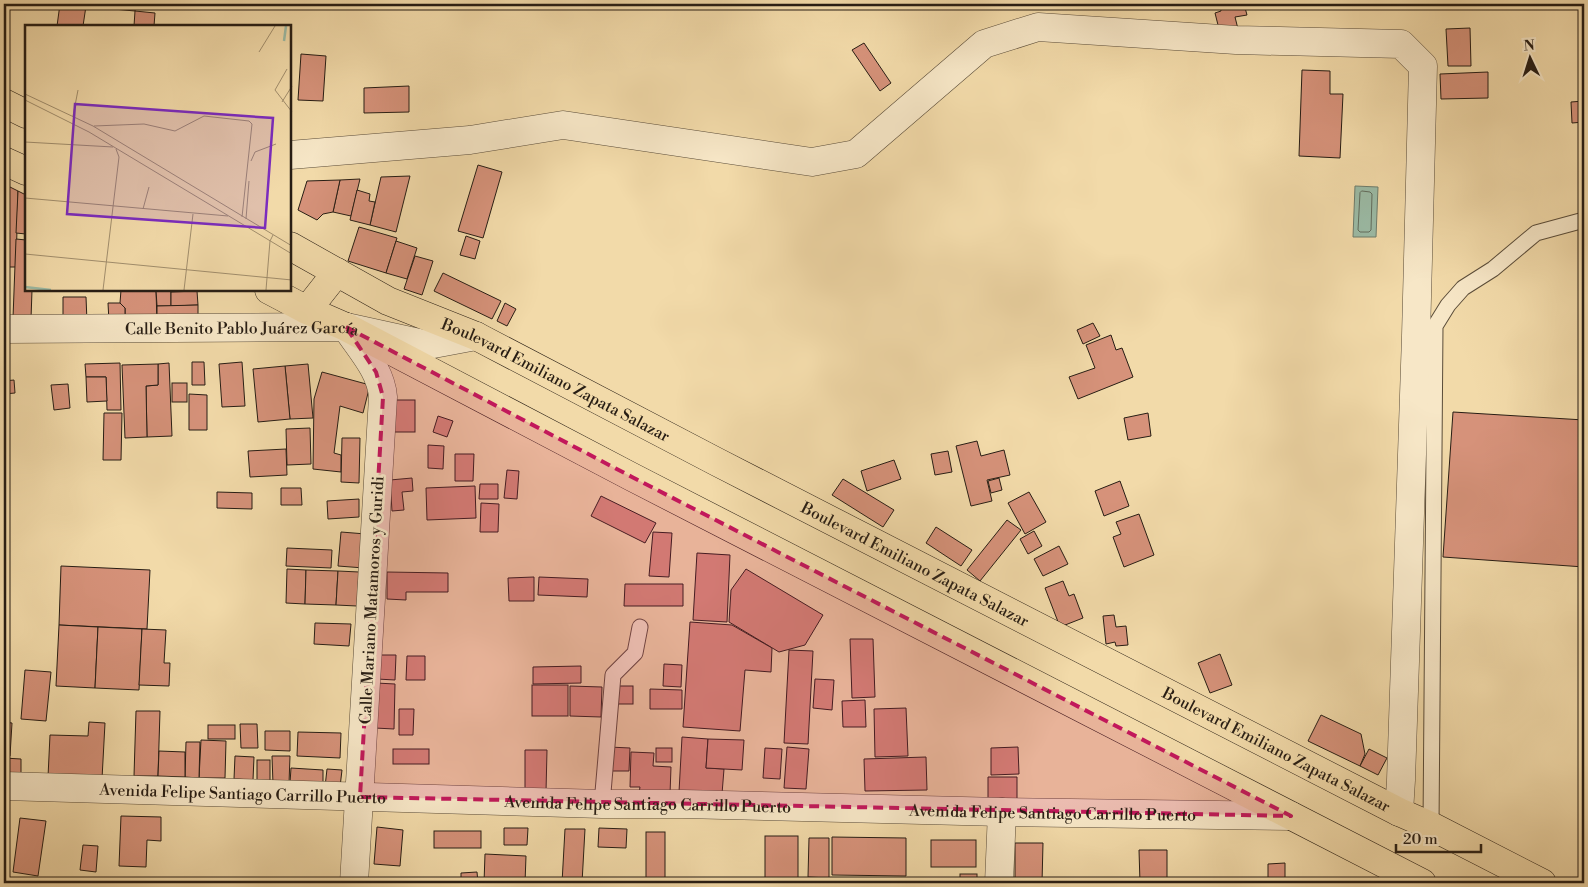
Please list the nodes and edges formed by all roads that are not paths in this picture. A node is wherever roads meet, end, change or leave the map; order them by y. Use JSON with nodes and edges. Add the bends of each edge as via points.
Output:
{"nodes":[{"id":1,"x":4,"y":103,"type":"edge"},
{"id":2,"x":25,"y":114,"type":"edge"},
{"id":3,"x":291,"y":155,"type":"edge"},
{"id":4,"x":4,"y":161,"type":"edge"},
{"id":5,"x":25,"y":171,"type":"edge"},
{"id":6,"x":1584,"y":220,"type":"edge"},
{"id":7,"x":291,"y":247,"type":"edge"},
{"id":8,"x":337,"y":272,"type":"junction"},
{"id":9,"x":271,"y":291,"type":"edge"},
{"id":10,"x":307,"y":310,"type":"junction"},
{"id":11,"x":346,"y":327,"type":"junction"},
{"id":12,"x":4,"y":329,"type":"edge"},
{"id":13,"x":476,"y":336,"type":"junction"},
{"id":14,"x":640,"y":627,"type":"dead end"},
{"id":15,"x":4,"y":786,"type":"edge"},
{"id":16,"x":360,"y":797,"type":"junction"},
{"id":17,"x":602,"y":804,"type":"junction"},
{"id":18,"x":1002,"y":812,"type":"junction"},
{"id":19,"x":1399,"y":812,"type":"junction"},
{"id":20,"x":1291,"y":816,"type":"junction"},
{"id":21,"x":1431,"y":826,"type":"junction"},
{"id":22,"x":354,"y":883,"type":"edge"},
{"id":23,"x":999,"y":883,"type":"edge"},
{"id":24,"x":1422,"y":883,"type":"edge"},
{"id":25,"x":1542,"y":883,"type":"edge"}],
"edges":[{"from":1,"to":2,"type":"main road"},
{"from":3,"to":19,"type":"street","via":[[470,140],[563,125],[812,162],[856,154],[984,44],[1038,27],[1236,40],[1401,44],[1423,66]]},
{"from":4,"to":5,"type":"main road"},
{"from":6,"to":21,"type":"lane","via":[[1536,233],[1493,269],[1464,288],[1435,326]]},
{"from":7,"to":8,"type":"main road","name":"Boulevard Emiliano Zapata Salazar"},
{"from":8,"to":10,"type":"main road"},
{"from":8,"to":13,"type":"main road","name":"Boulevard Emiliano Zapata Salazar","via":[[388,302]]},
{"from":9,"to":10,"type":"main road"},
{"from":10,"to":11,"type":"main road"},
{"from":11,"to":12,"type":"street","name":"Calle Benito Pablo Juárez García"},
{"from":11,"to":13,"type":"street","name":"Calle Benito Pablo Juárez García","via":[[428,345]]},
{"from":11,"to":16,"type":"street","name":"Calle Mariano Matamoros y Guridi","via":[[376,372],[383,397]]},
{"from":11,"to":20,"type":"main road"},
{"from":13,"to":19,"type":"main road","name":"Boulevard Emiliano Zapata Salazar"},
{"from":14,"to":17,"type":"lane","via":[[635,653],[613,676]]},
{"from":15,"to":16,"type":"street","name":"Avenida Felipe Santiago Carrillo Puerto"},
{"from":16,"to":17,"type":"street","name":"Avenida Felipe Santiago Carrillo Puerto"},
{"from":16,"to":22,"type":"street","name":"Calle Mariano Matamoros y Guridi"},
{"from":17,"to":18,"type":"street","name":"Avenida Felipe Santiago Carrillo Puerto"},
{"from":18,"to":20,"type":"street","name":"Avenida Felipe Santiago Carrillo Puerto"},
{"from":18,"to":23,"type":"street"},
{"from":19,"to":21,"type":"main road","name":"Boulevard Emiliano Zapata Salazar"},
{"from":20,"to":24,"type":"main road"},
{"from":21,"to":25,"type":"main road","name":"Boulevard Emiliano Zapata Salazar"}]}
